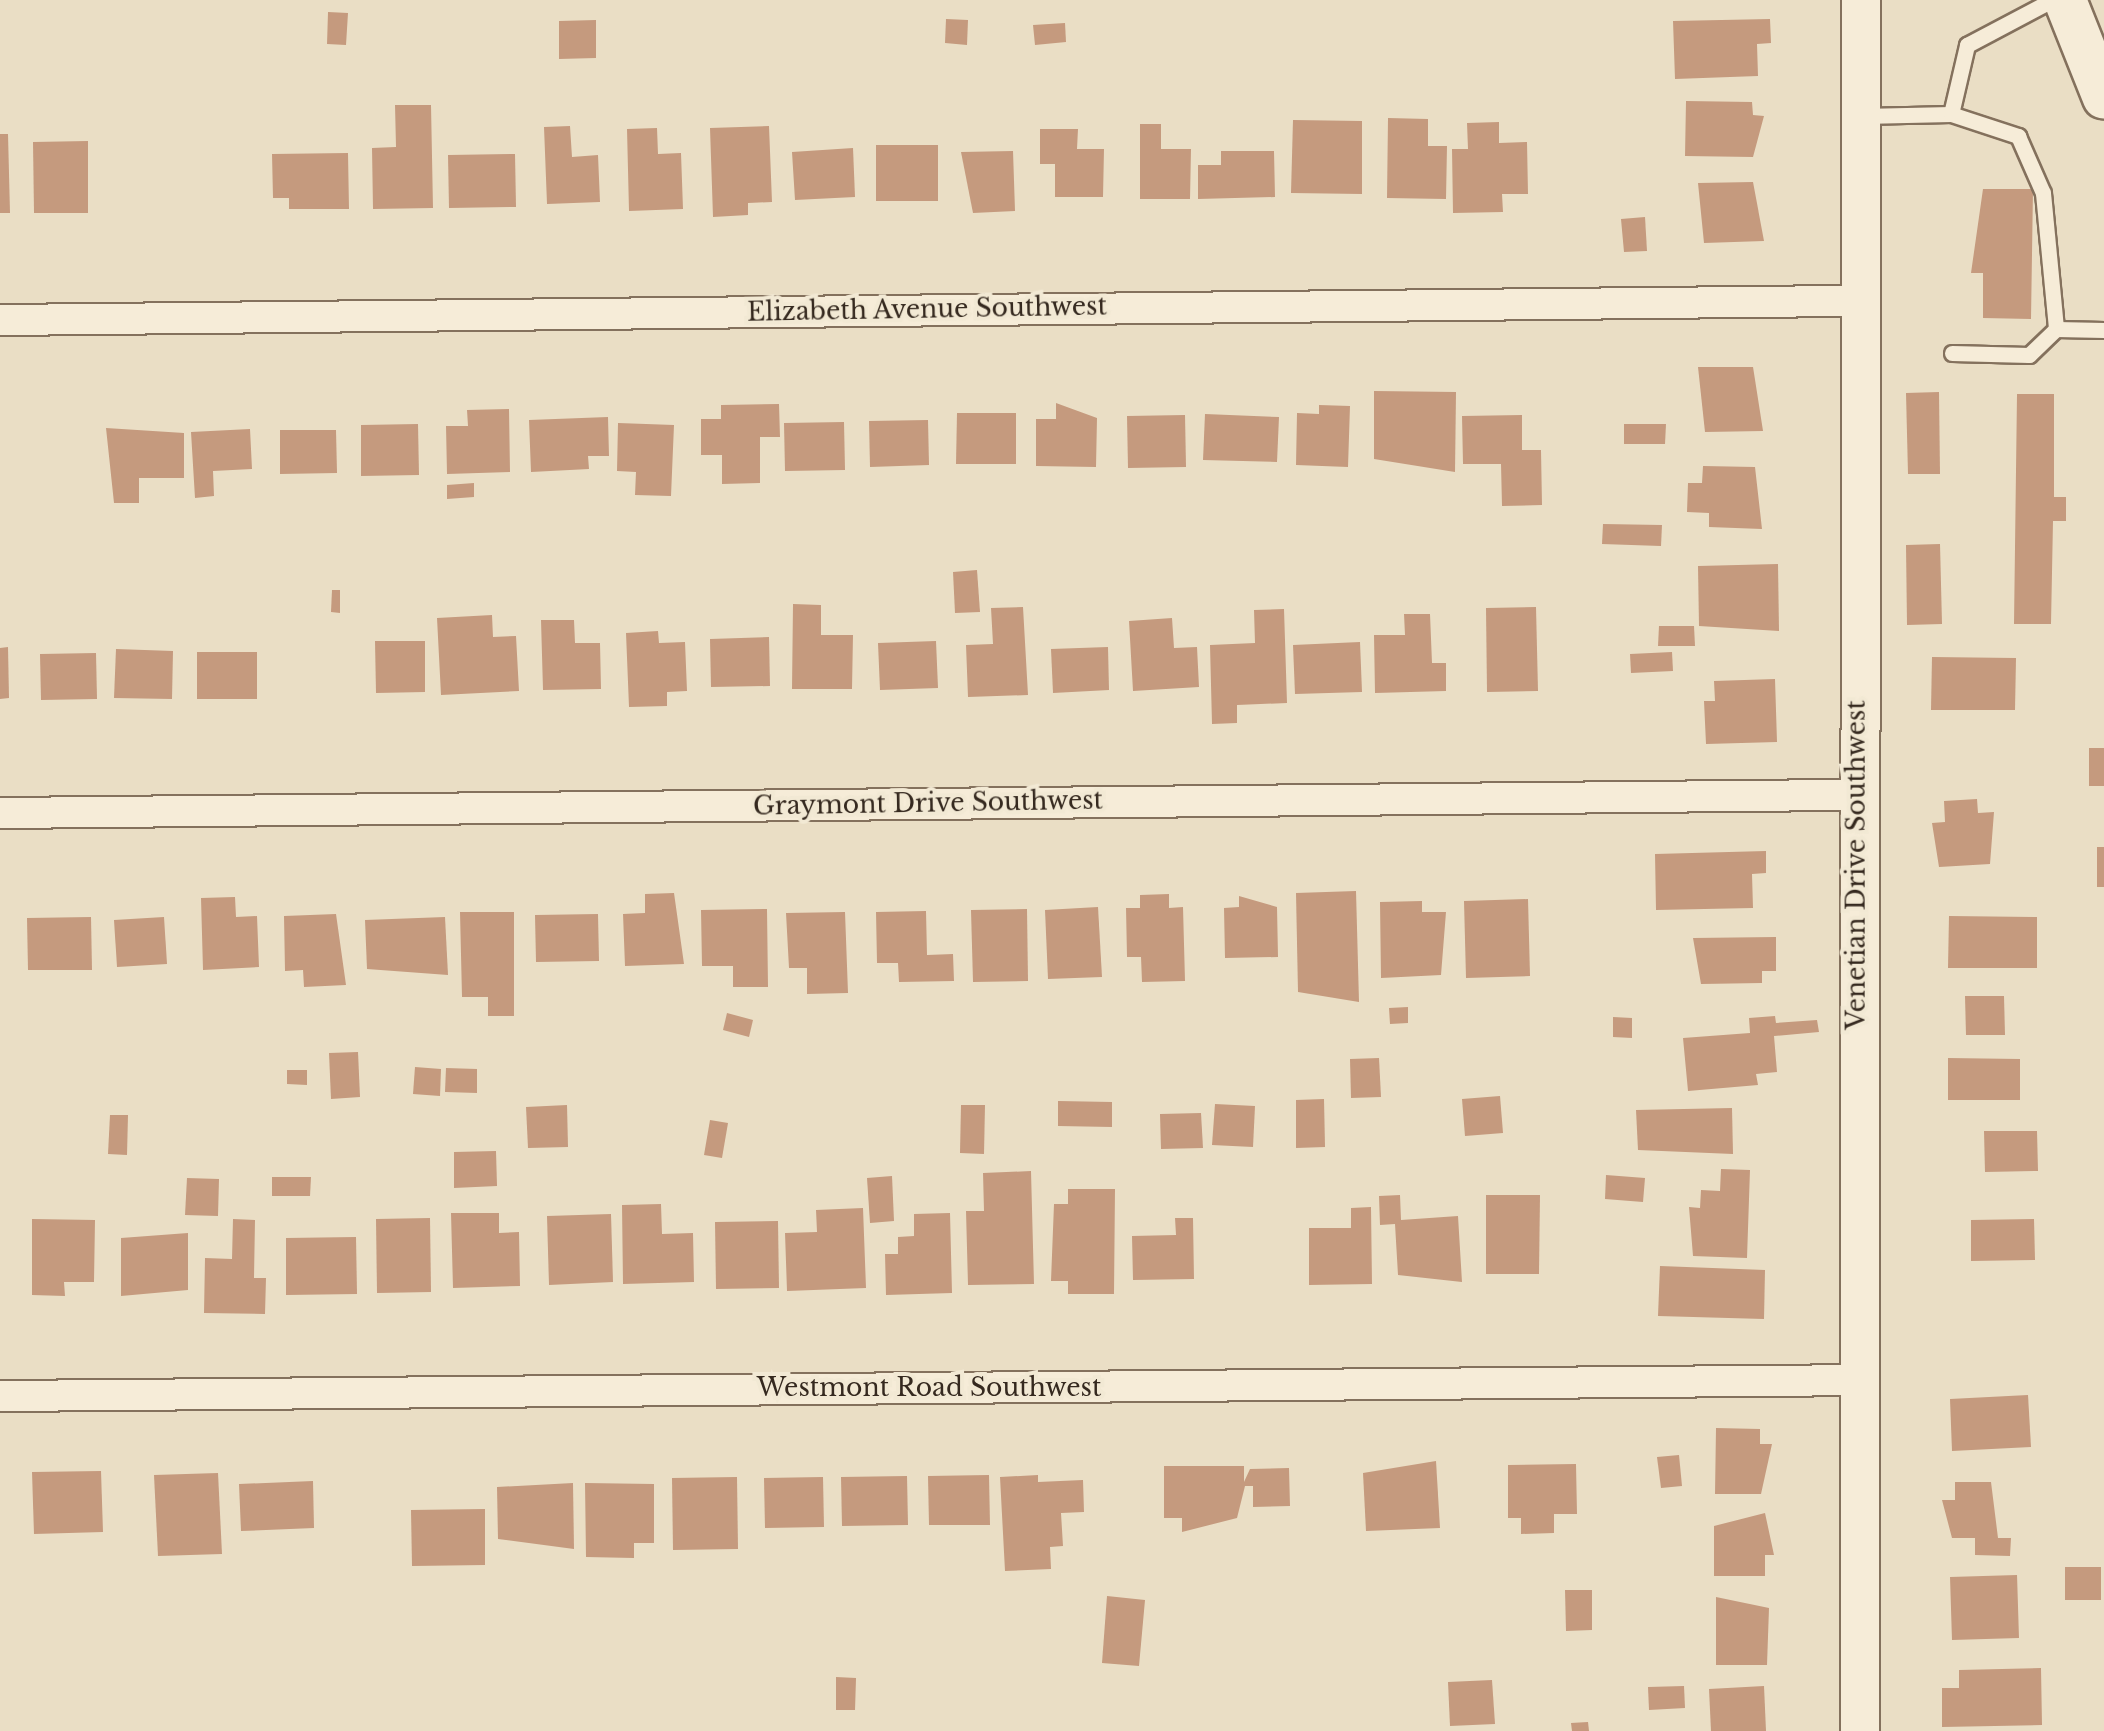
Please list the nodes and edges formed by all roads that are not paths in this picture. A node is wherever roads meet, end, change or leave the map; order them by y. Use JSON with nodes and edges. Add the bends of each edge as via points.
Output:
{"nodes":[{"id":1,"x":1860,"y":0,"type":"edge"},
{"id":2,"x":2052,"y":0,"type":"edge"},
{"id":3,"x":2065,"y":0,"type":"edge"},
{"id":4,"x":2104,"y":98,"type":"edge"},
{"id":5,"x":1951,"y":114,"type":"junction"},
{"id":6,"x":1858,"y":116,"type":"junction"},
{"id":7,"x":1854,"y":301,"type":"junction"},
{"id":8,"x":0,"y":320,"type":"edge"},
{"id":9,"x":2056,"y":329,"type":"junction"},
{"id":10,"x":2104,"y":330,"type":"edge"},
{"id":11,"x":1952,"y":353,"type":"dead end"},
{"id":12,"x":1856,"y":795,"type":"junction"},
{"id":13,"x":0,"y":813,"type":"edge"},
{"id":14,"x":1859,"y":1380,"type":"junction"},
{"id":15,"x":0,"y":1396,"type":"edge"},
{"id":16,"x":1860,"y":1731,"type":"edge"}],
"edges":[{"from":1,"to":6,"type":"street","name":"Venetian Drive Southwest"},
{"from":2,"to":5,"type":"lane","via":[[1967,45]]},
{"from":3,"to":4,"type":"main road"},
{"from":5,"to":6,"type":"lane"},
{"from":5,"to":9,"type":"lane","via":[[2006,124],[2036,165]]},
{"from":6,"to":7,"type":"street","name":"Venetian Drive Southwest"},
{"from":7,"to":8,"type":"street","name":"Elizabeth Avenue Southwest"},
{"from":7,"to":12,"type":"street","name":"Venetian Drive Southwest"},
{"from":9,"to":10,"type":"lane"},
{"from":9,"to":11,"type":"lane","via":[[2029,355]]},
{"from":12,"to":13,"type":"street","name":"Graymont Drive Southwest"},
{"from":12,"to":14,"type":"street","name":"Venetian Drive Southwest"},
{"from":14,"to":15,"type":"street","name":"Westmont Road Southwest"},
{"from":14,"to":16,"type":"street","name":"Venetian Drive Southwest"}]}
